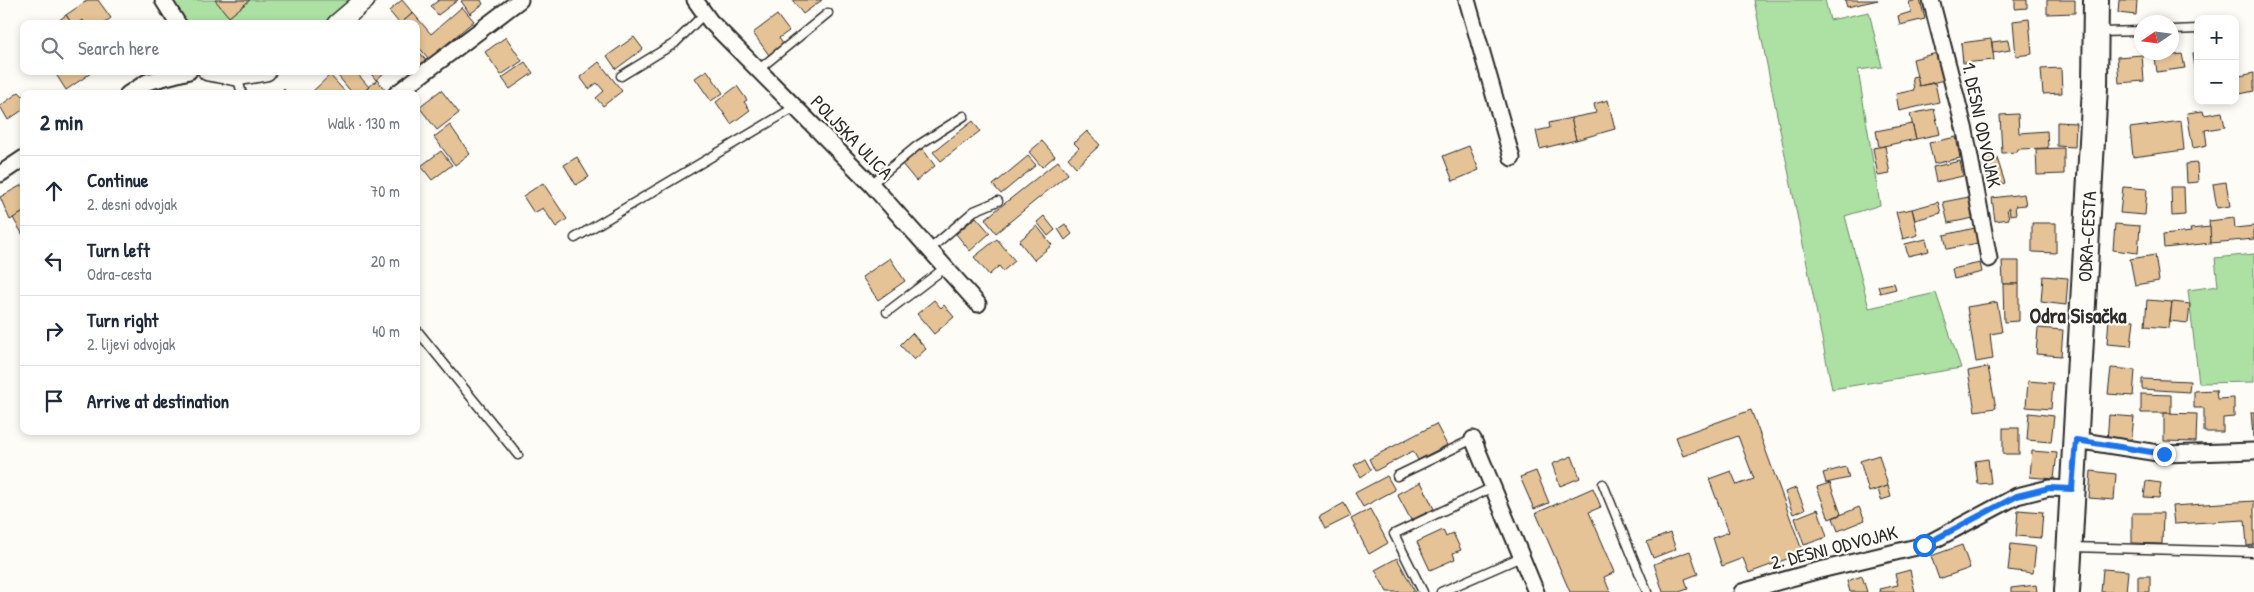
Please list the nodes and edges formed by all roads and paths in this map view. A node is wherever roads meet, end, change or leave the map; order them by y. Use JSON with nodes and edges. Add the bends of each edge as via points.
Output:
{"nodes":[{"id":1,"x":163,"y":0,"type":"edge"},
{"id":2,"x":365,"y":0,"type":"edge"},
{"id":3,"x":520,"y":0,"type":"edge"},
{"id":4,"x":695,"y":0,"type":"edge"},
{"id":5,"x":1467,"y":0,"type":"edge"},
{"id":6,"x":1931,"y":0,"type":"edge"},
{"id":7,"x":2096,"y":0,"type":"edge"},
{"id":8,"x":705,"y":13,"type":"junction"},
{"id":9,"x":828,"y":13,"type":"dead end"},
{"id":10,"x":176,"y":20,"type":"edge"},
{"id":11,"x":342,"y":20,"type":"edge"},
{"id":12,"x":2194,"y":29,"type":"edge"},
{"id":13,"x":2179,"y":30,"type":"edge"},
{"id":14,"x":2134,"y":31,"type":"edge"},
{"id":15,"x":2096,"y":32,"type":"junction"},
{"id":16,"x":758,"y":70,"type":"junction"},
{"id":17,"x":174,"y":75,"type":"edge"},
{"id":18,"x":217,"y":75,"type":"edge"},
{"id":19,"x":259,"y":75,"type":"edge"},
{"id":20,"x":621,"y":76,"type":"dead end"},
{"id":21,"x":240,"y":85,"type":"edge"},
{"id":22,"x":134,"y":90,"type":"edge"},
{"id":23,"x":401,"y":90,"type":"edge"},
{"id":24,"x":795,"y":107,"type":"junction"},
{"id":25,"x":964,"y":116,"type":"dead end"},
{"id":26,"x":1512,"y":158,"type":"dead end"},
{"id":27,"x":20,"y":161,"type":"edge"},
{"id":28,"x":0,"y":174,"type":"edge"},
{"id":29,"x":871,"y":184,"type":"junction"},
{"id":30,"x":998,"y":201,"type":"dead end"},
{"id":31,"x":575,"y":238,"type":"dead end"},
{"id":32,"x":930,"y":250,"type":"junction"},
{"id":33,"x":1989,"y":259,"type":"dead end"},
{"id":34,"x":946,"y":267,"type":"junction"},
{"id":35,"x":978,"y":304,"type":"dead end"},
{"id":36,"x":887,"y":312,"type":"dead end"},
{"id":37,"x":420,"y":333,"type":"edge"},
{"id":38,"x":1473,"y":439,"type":"joint"},
{"id":39,"x":2076,"y":440,"type":"junction"},
{"id":40,"x":2254,"y":451,"type":"edge"},
{"id":41,"x":518,"y":455,"type":"dead end"},
{"id":42,"x":1398,"y":476,"type":"dead end"},
{"id":43,"x":1604,"y":484,"type":"dead end"},
{"id":44,"x":1493,"y":487,"type":"junction"},
{"id":45,"x":2072,"y":489,"type":"junction"},
{"id":46,"x":2070,"y":547,"type":"junction"},
{"id":47,"x":2254,"y":552,"type":"edge"},
{"id":48,"x":1521,"y":557,"type":"junction"},
{"id":49,"x":1424,"y":592,"type":"edge"},
{"id":50,"x":1441,"y":592,"type":"edge"},
{"id":51,"x":1535,"y":592,"type":"edge"},
{"id":52,"x":1647,"y":592,"type":"edge"},
{"id":53,"x":1742,"y":592,"type":"edge"},
{"id":54,"x":2067,"y":592,"type":"edge"}],
"edges":[{"from":1,"to":10,"type":"street"},
{"from":2,"to":11,"type":"street"},
{"from":3,"to":23,"type":"street"},
{"from":4,"to":8,"type":"street","name":"POLJSKA ULICA"},
{"from":5,"to":26,"type":"street"},
{"from":6,"to":33,"type":"street","name":"1. DESNI ODVOJAK","via":[[1965,131]]},
{"from":7,"to":15,"type":"main road","name":"ODRA-CESTA"},
{"from":8,"to":16,"type":"street","name":"POLJSKA ULICA"},
{"from":8,"to":20,"type":"lane","via":[[676,43]]},
{"from":9,"to":16,"type":"lane"},
{"from":12,"to":13,"type":"lane"},
{"from":14,"to":15,"type":"lane"},
{"from":15,"to":39,"type":"main road","name":"ODRA-CESTA"},
{"from":16,"to":24,"type":"street","name":"POLJSKA ULICA"},
{"from":17,"to":22,"type":"street","via":[[147,82]]},
{"from":18,"to":21,"type":"street"},
{"from":19,"to":21,"type":"street"},
{"from":24,"to":29,"type":"street","name":"POLJSKA ULICA"},
{"from":24,"to":31,"type":"lane"},
{"from":25,"to":29,"type":"lane","via":[[917,146]]},
{"from":27,"to":28,"type":"street"},
{"from":29,"to":32,"type":"street","name":"POLJSKA ULICA"},
{"from":30,"to":32,"type":"lane","via":[[974,211]]},
{"from":32,"to":34,"type":"street","name":"POLJSKA ULICA"},
{"from":34,"to":35,"type":"street","name":"POLJSKA ULICA"},
{"from":34,"to":36,"type":"lane"},
{"from":37,"to":41,"type":"lane"},
{"from":38,"to":42,"type":"lane"},
{"from":38,"to":44,"type":"street"},
{"from":39,"to":40,"type":"street","via":[[2164,454]]},
{"from":39,"to":45,"type":"main road","name":"ODRA-CESTA"},
{"from":43,"to":52,"type":"lane"},
{"from":44,"to":48,"type":"street"},
{"from":44,"to":49,"type":"lane","via":[[1394,534]]},
{"from":45,"to":46,"type":"main road","name":"ODRA-CESTA"},
{"from":45,"to":53,"type":"street","name":"2. DESNI ODVOJAK","via":[[2049,488],[2017,496],[1924,545]]},
{"from":46,"to":47,"type":"lane"},
{"from":46,"to":54,"type":"main road","name":"ODRA-CESTA"},
{"from":48,"to":50,"type":"lane"},
{"from":48,"to":51,"type":"street"}]}
